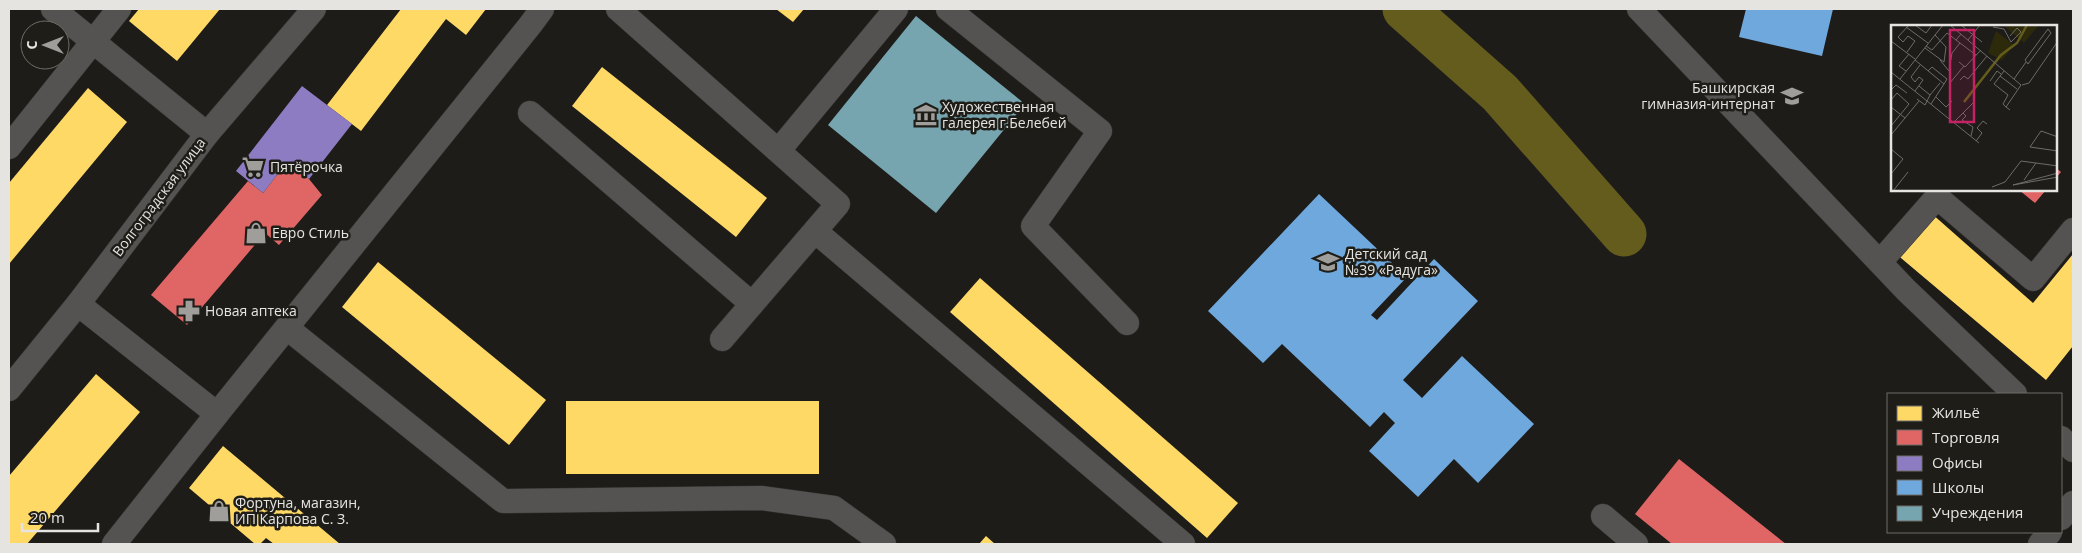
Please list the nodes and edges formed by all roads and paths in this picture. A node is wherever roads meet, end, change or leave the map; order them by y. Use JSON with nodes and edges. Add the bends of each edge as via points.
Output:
{"nodes":[{"id":1,"x":53,"y":9,"type":"edge"},
{"id":2,"x":119,"y":9,"type":"edge"},
{"id":3,"x":314,"y":9,"type":"edge"},
{"id":4,"x":542,"y":9,"type":"edge"},
{"id":5,"x":618,"y":9,"type":"edge"},
{"id":6,"x":896,"y":9,"type":"edge"},
{"id":7,"x":948,"y":9,"type":"edge"},
{"id":8,"x":1639,"y":9,"type":"edge"},
{"id":9,"x":94,"y":40,"type":"junction"},
{"id":10,"x":530,"y":113,"type":"dead end"},
{"id":11,"x":207,"y":134,"type":"junction"},
{"id":12,"x":9,"y":146,"type":"edge"},
{"id":13,"x":779,"y":150,"type":"junction"},
{"id":14,"x":2073,"y":230,"type":"edge"},
{"id":15,"x":815,"y":231,"type":"junction"},
{"id":16,"x":1880,"y":262,"type":"junction"},
{"id":17,"x":78,"y":304,"type":"junction"},
{"id":18,"x":752,"y":304,"type":"junction"},
{"id":19,"x":1126,"y":323,"type":"dead end"},
{"id":20,"x":286,"y":328,"type":"junction"},
{"id":21,"x":722,"y":339,"type":"dead end"},
{"id":22,"x":9,"y":388,"type":"edge"},
{"id":23,"x":2014,"y":393,"type":"edge"},
{"id":24,"x":217,"y":414,"type":"junction"},
{"id":25,"x":2062,"y":439,"type":"edge"},
{"id":26,"x":2073,"y":450,"type":"edge"},
{"id":27,"x":2073,"y":503,"type":"edge"},
{"id":28,"x":1603,"y":516,"type":"dead end"},
{"id":29,"x":2062,"y":517,"type":"edge"},
{"id":30,"x":2049,"y":533,"type":"edge"},
{"id":31,"x":114,"y":544,"type":"edge"},
{"id":32,"x":884,"y":544,"type":"edge"},
{"id":33,"x":1183,"y":544,"type":"edge"},
{"id":34,"x":1636,"y":544,"type":"edge"},
{"id":35,"x":2040,"y":544,"type":"edge"}],
"edges":[{"from":1,"to":9,"type":"street"},
{"from":2,"to":9,"type":"street"},
{"from":3,"to":11,"type":"street","name":"Волгоградская улица"},
{"from":4,"to":20,"type":"street"},
{"from":5,"to":13,"type":"street"},
{"from":6,"to":13,"type":"street"},
{"from":7,"to":19,"type":"street","via":[[1100,131],[1033,226]]},
{"from":8,"to":16,"type":"street"},
{"from":9,"to":11,"type":"street"},
{"from":9,"to":12,"type":"street"},
{"from":10,"to":18,"type":"street"},
{"from":11,"to":17,"type":"street","name":"Волгоградская улица"},
{"from":13,"to":15,"type":"street","via":[[838,204]]},
{"from":14,"to":16,"type":"street","via":[[2033,279],[1938,196]]},
{"from":15,"to":18,"type":"street"},
{"from":15,"to":33,"type":"street"},
{"from":16,"to":23,"type":"street"},
{"from":17,"to":22,"type":"street","name":"Волгоградская улица"},
{"from":17,"to":24,"type":"street"},
{"from":18,"to":21,"type":"street"},
{"from":20,"to":24,"type":"street"},
{"from":20,"to":32,"type":"street","via":[[503,501],[761,498],[834,508]]},
{"from":24,"to":31,"type":"street"},
{"from":25,"to":26,"type":"street"},
{"from":27,"to":29,"type":"street"},
{"from":28,"to":34,"type":"street"},
{"from":30,"to":35,"type":"street"}]}
